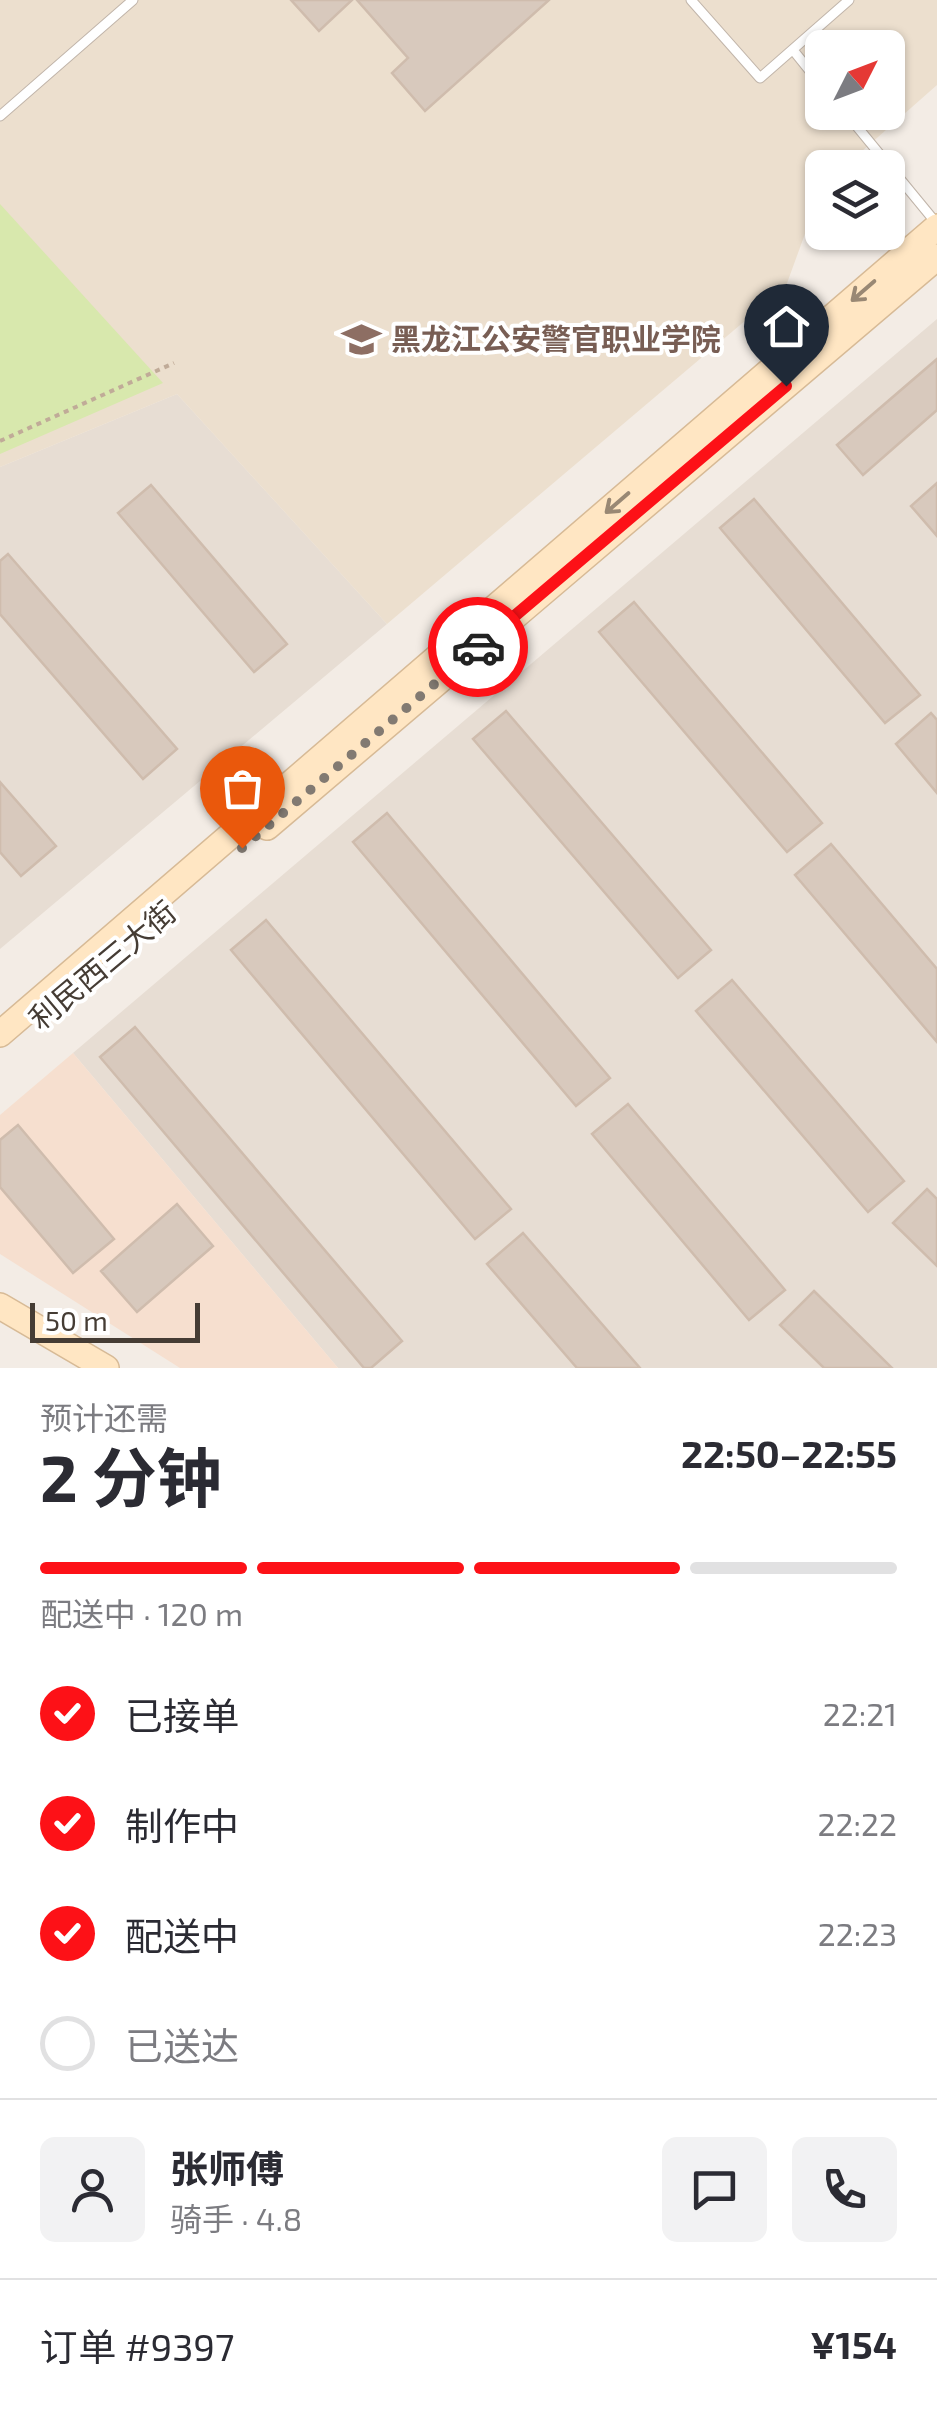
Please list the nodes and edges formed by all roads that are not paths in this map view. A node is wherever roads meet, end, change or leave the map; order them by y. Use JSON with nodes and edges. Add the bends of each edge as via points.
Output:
{"nodes":[{"id":1,"x":133,"y":0,"type":"edge"},
{"id":2,"x":692,"y":0,"type":"edge"},
{"id":3,"x":849,"y":0,"type":"edge"},
{"id":4,"x":792,"y":50,"type":"junction"},
{"id":5,"x":805,"y":66,"type":"edge"},
{"id":6,"x":0,"y":116,"type":"edge"},
{"id":7,"x":860,"y":130,"type":"edge"},
{"id":8,"x":937,"y":225,"type":"edge"},
{"id":9,"x":937,"y":257,"type":"edge"},
{"id":10,"x":0,"y":1034,"type":"edge"},
{"id":11,"x":0,"y":1054,"type":"edge"},
{"id":12,"x":0,"y":1306,"type":"edge"},
{"id":13,"x":106,"y":1368,"type":"edge"}],
"edges":[{"from":1,"to":6,"type":"lane"},
{"from":2,"to":4,"type":"lane","via":[[760,78]]},
{"from":3,"to":4,"type":"lane"},
{"from":4,"to":5,"type":"lane"},
{"from":7,"to":8,"type":"lane"},
{"from":8,"to":10,"type":"main road","name":"利民西三大街","one_way":true},
{"from":9,"to":11,"type":"main road","name":"利民西三大街"},
{"from":12,"to":13,"type":"main road"}]}
